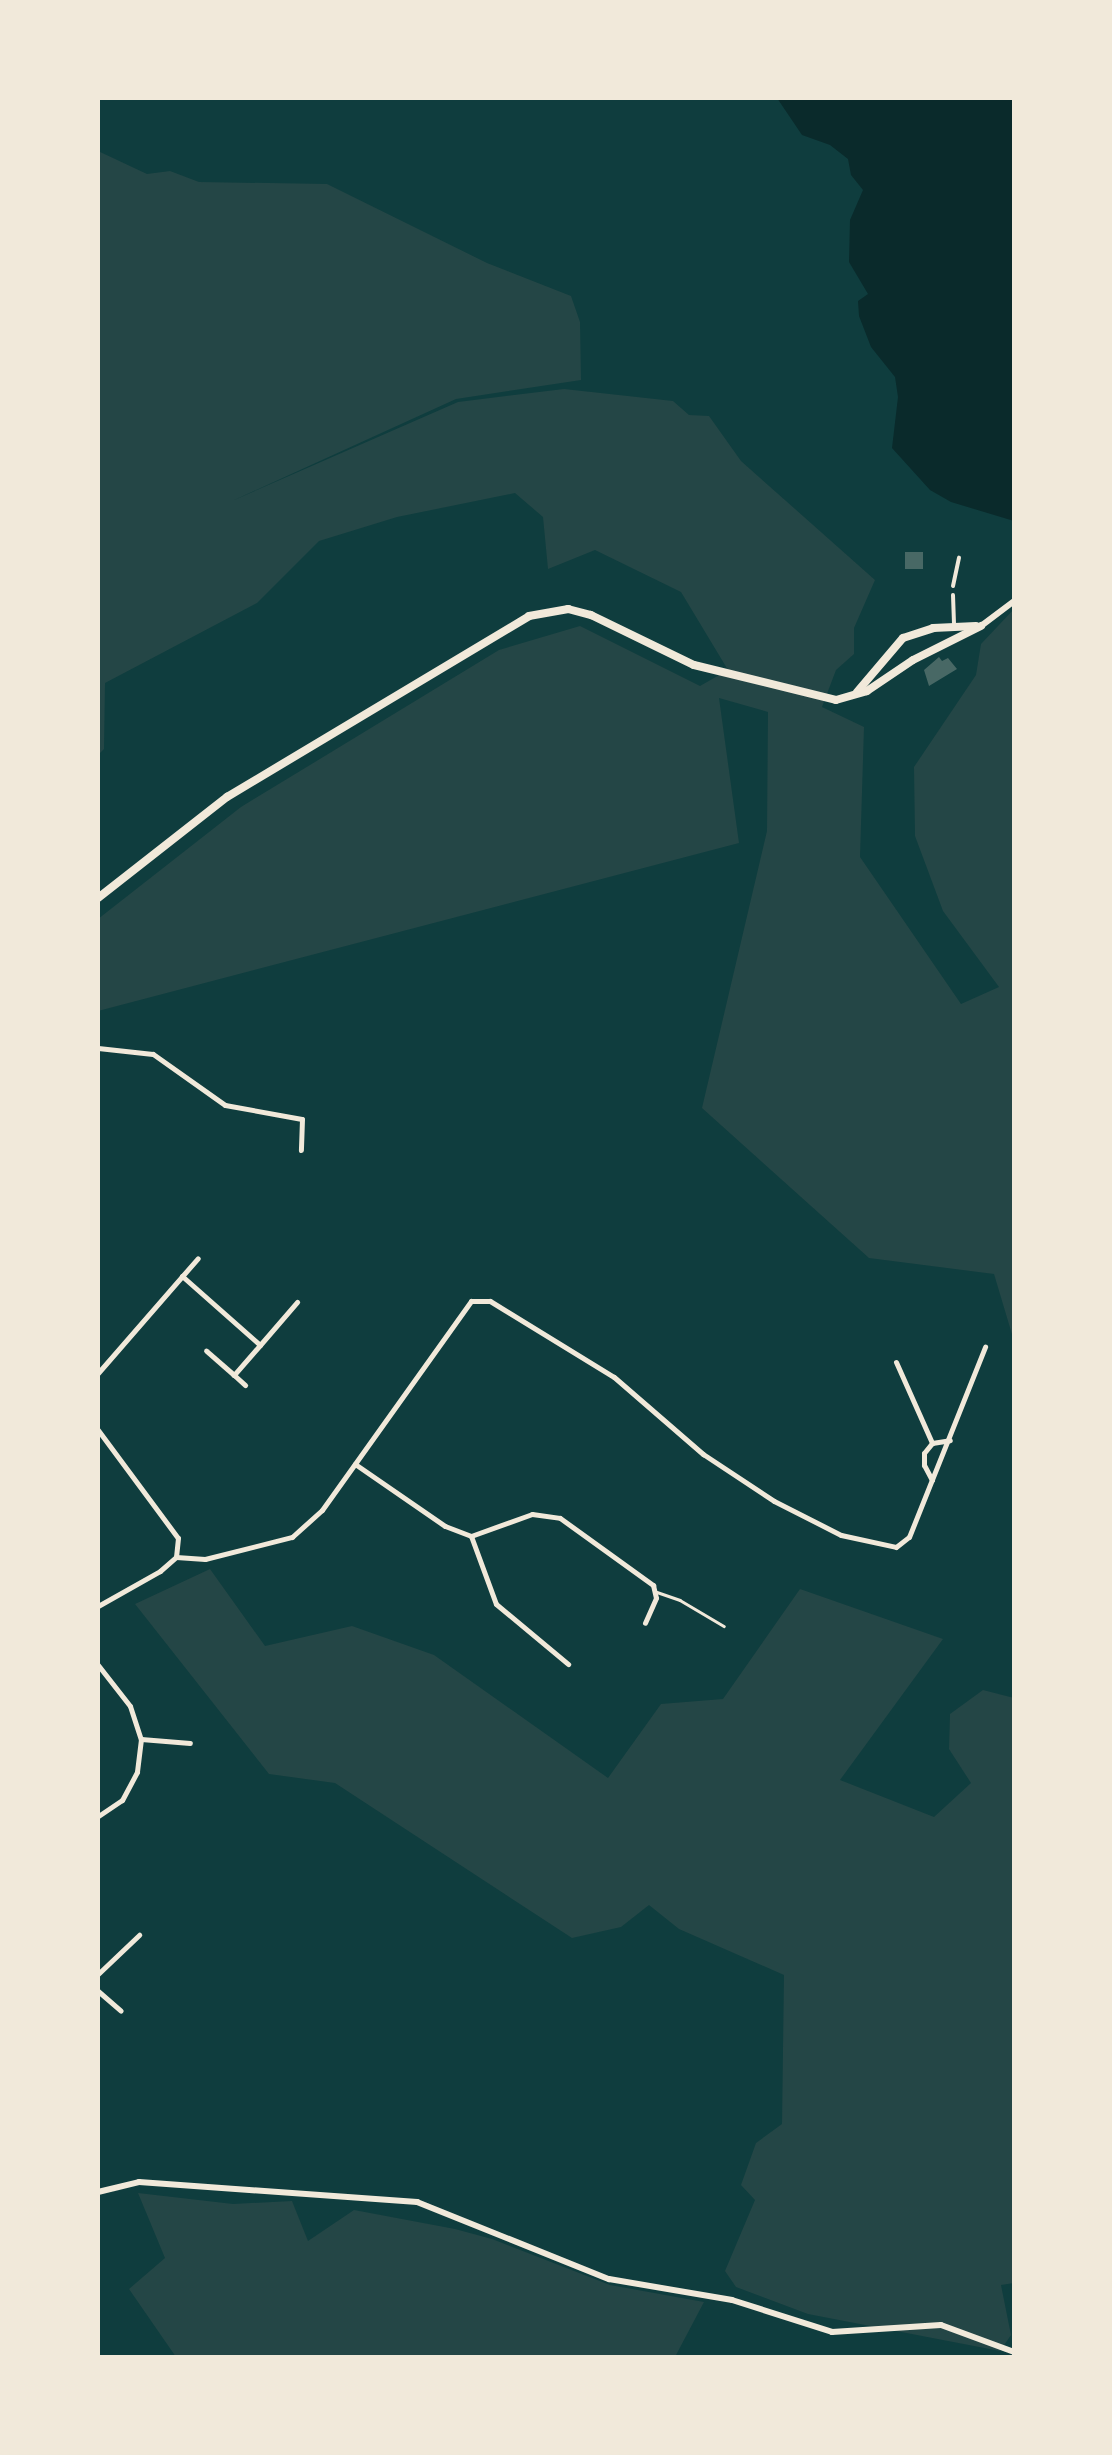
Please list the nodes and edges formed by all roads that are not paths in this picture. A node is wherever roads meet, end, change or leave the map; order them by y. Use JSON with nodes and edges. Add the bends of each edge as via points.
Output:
{"nodes":[{"id":1,"x":960,"y":558,"type":"dead end"},
{"id":2,"x":954,"y":586,"type":"dead end"},
{"id":3,"x":953,"y":595,"type":"dead end"},
{"id":4,"x":1014,"y":601,"type":"edge"},
{"id":5,"x":981,"y":626,"type":"junction"},
{"id":6,"x":954,"y":627,"type":"junction"},
{"id":7,"x":849,"y":699,"type":"junction"},
{"id":8,"x":98,"y":898,"type":"edge"},
{"id":9,"x":98,"y":1048,"type":"edge"},
{"id":10,"x":301,"y":1150,"type":"dead end"},
{"id":11,"x":198,"y":1258,"type":"dead end"},
{"id":12,"x":182,"y":1276,"type":"junction"},
{"id":13,"x":297,"y":1302,"type":"dead end"},
{"id":14,"x":260,"y":1345,"type":"junction"},
{"id":15,"x":985,"y":1347,"type":"dead end"},
{"id":16,"x":206,"y":1351,"type":"dead end"},
{"id":17,"x":896,"y":1362,"type":"dead end"},
{"id":18,"x":98,"y":1374,"type":"edge"},
{"id":19,"x":234,"y":1375,"type":"junction"},
{"id":20,"x":245,"y":1385,"type":"dead end"},
{"id":21,"x":98,"y":1430,"type":"edge"},
{"id":22,"x":950,"y":1440,"type":"junction"},
{"id":23,"x":932,"y":1443,"type":"junction"},
{"id":24,"x":355,"y":1464,"type":"junction"},
{"id":25,"x":932,"y":1480,"type":"junction"},
{"id":26,"x":472,"y":1536,"type":"junction"},
{"id":27,"x":176,"y":1556,"type":"junction"},
{"id":28,"x":656,"y":1592,"type":"junction"},
{"id":29,"x":98,"y":1606,"type":"edge"},
{"id":30,"x":646,"y":1623,"type":"dead end"},
{"id":31,"x":724,"y":1626,"type":"dead end"},
{"id":32,"x":568,"y":1664,"type":"dead end"},
{"id":33,"x":98,"y":1665,"type":"edge"},
{"id":34,"x":142,"y":1739,"type":"junction"},
{"id":35,"x":190,"y":1743,"type":"dead end"},
{"id":36,"x":98,"y":1816,"type":"edge"},
{"id":37,"x":139,"y":1935,"type":"dead end"},
{"id":38,"x":98,"y":1974,"type":"edge"},
{"id":39,"x":98,"y":1991,"type":"edge"},
{"id":40,"x":121,"y":2011,"type":"dead end"},
{"id":41,"x":98,"y":2192,"type":"edge"},
{"id":42,"x":1010,"y":2351,"type":"edge"}],
"edges":[{"from":1,"to":2,"type":"street"},
{"from":3,"to":6,"type":"street"},
{"from":4,"to":5,"type":"street"},
{"from":5,"to":6,"type":"main road"},
{"from":5,"to":7,"type":"main road"},
{"from":6,"to":7,"type":"main road","via":[[903,638]]},
{"from":7,"to":8,"type":"main road","via":[[818,699],[694,665],[568,608],[529,616],[227,797]]},
{"from":9,"to":10,"type":"street","via":[[154,1054],[225,1105],[302,1119]]},
{"from":11,"to":12,"type":"street"},
{"from":12,"to":14,"type":"street"},
{"from":12,"to":18,"type":"street"},
{"from":13,"to":14,"type":"street"},
{"from":14,"to":19,"type":"street"},
{"from":15,"to":22,"type":"street"},
{"from":16,"to":19,"type":"street"},
{"from":17,"to":23,"type":"street"},
{"from":19,"to":20,"type":"street"},
{"from":21,"to":27,"type":"street","via":[[178,1538]]},
{"from":22,"to":23,"type":"street"},
{"from":22,"to":25,"type":"street"},
{"from":23,"to":25,"type":"street","via":[[924,1465]]},
{"from":24,"to":25,"type":"street","via":[[471,1300],[490,1301],[614,1378],[717,1463],[840,1536],[896,1547],[909,1538]]},
{"from":24,"to":26,"type":"street","via":[[445,1526]]},
{"from":24,"to":27,"type":"street","via":[[322,1510],[292,1537],[205,1559]]},
{"from":26,"to":28,"type":"street","via":[[532,1514],[552,1514]]},
{"from":26,"to":32,"type":"street","via":[[496,1604]]},
{"from":27,"to":29,"type":"street"},
{"from":28,"to":30,"type":"street"},
{"from":28,"to":31,"type":"lane"},
{"from":33,"to":34,"type":"street","via":[[130,1706]]},
{"from":34,"to":35,"type":"street"},
{"from":34,"to":36,"type":"street","via":[[137,1772],[122,1800]]},
{"from":37,"to":38,"type":"street"},
{"from":39,"to":40,"type":"street"},
{"from":41,"to":42,"type":"street","via":[[139,2182],[417,2202],[610,2279],[732,2300],[832,2332],[941,2325]]}]}
